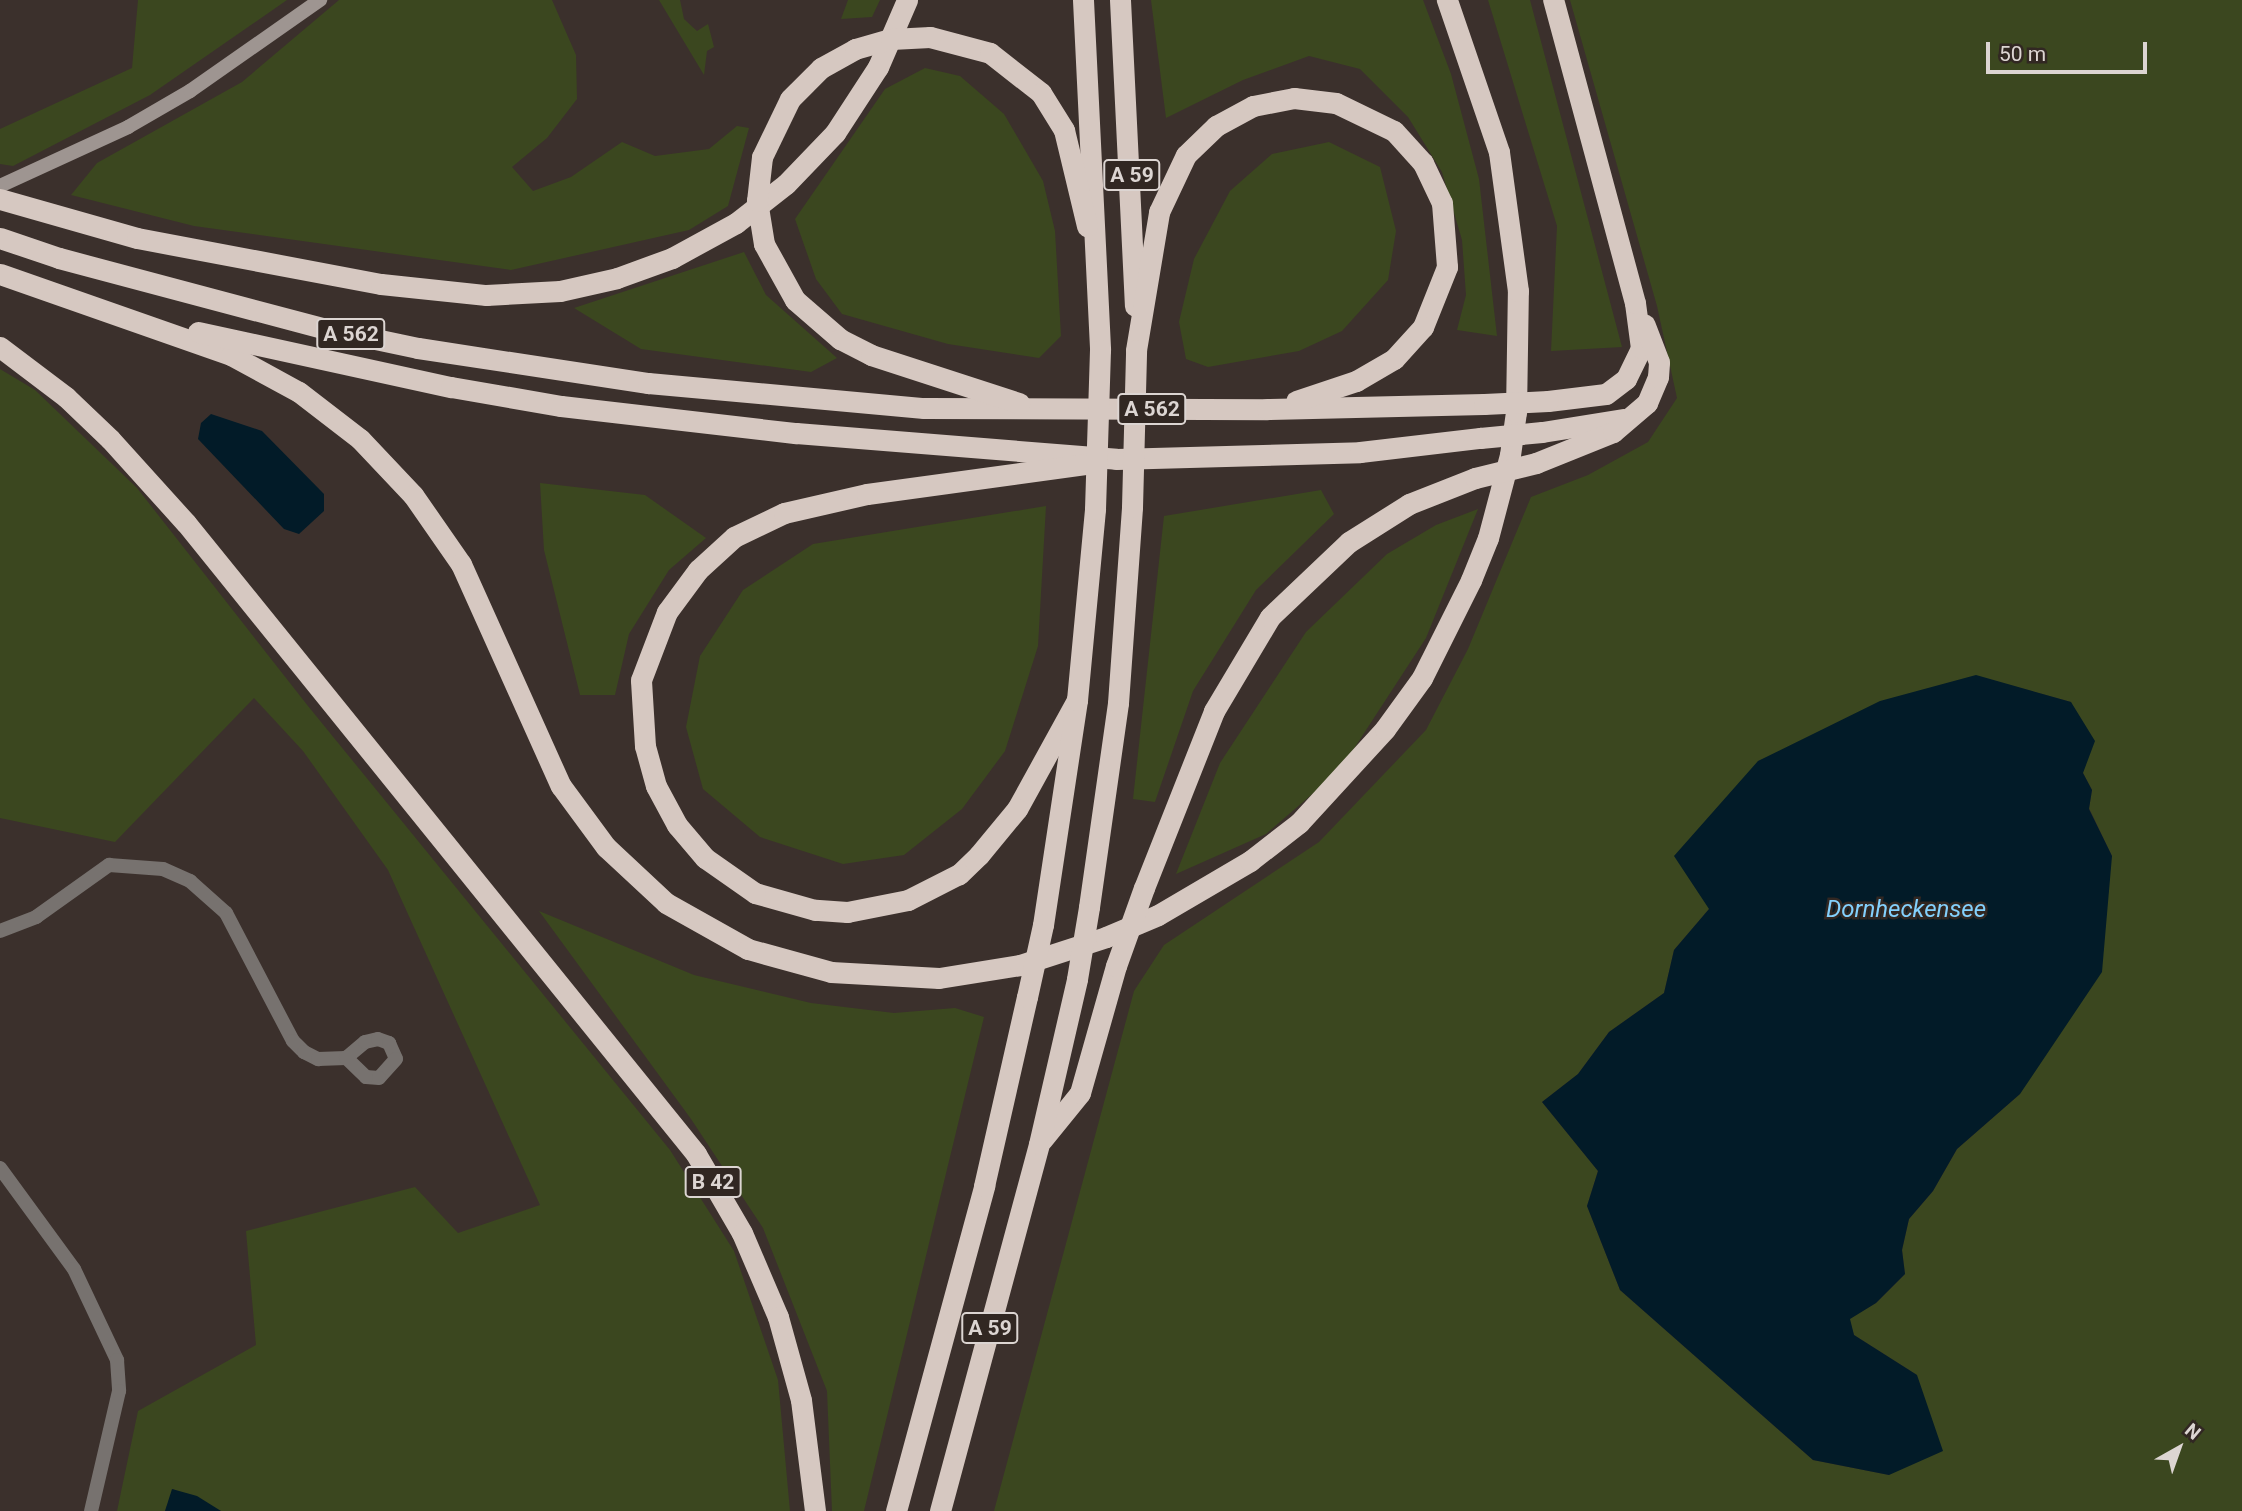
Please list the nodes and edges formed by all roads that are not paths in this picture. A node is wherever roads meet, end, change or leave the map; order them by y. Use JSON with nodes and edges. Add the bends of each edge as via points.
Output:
{"nodes":[{"id":1,"x":320,"y":0,"type":"edge"},
{"id":2,"x":907,"y":0,"type":"edge"},
{"id":3,"x":1083,"y":0,"type":"edge"},
{"id":4,"x":1120,"y":0,"type":"edge"},
{"id":5,"x":1447,"y":0,"type":"edge"},
{"id":6,"x":1553,"y":0,"type":"edge"},
{"id":7,"x":0,"y":186,"type":"edge"},
{"id":8,"x":0,"y":199,"type":"edge"},
{"id":9,"x":0,"y":238,"type":"edge"},
{"id":10,"x":0,"y":274,"type":"edge"},
{"id":11,"x":1101,"y":289,"type":"junction"},
{"id":12,"x":1635,"y":303,"type":"junction"},
{"id":13,"x":135,"y":319,"type":"junction"},
{"id":14,"x":0,"y":347,"type":"edge"},
{"id":15,"x":1136,"y":350,"type":"junction"},
{"id":16,"x":1267,"y":409,"type":"junction"},
{"id":17,"x":1640,"y":409,"type":"junction"},
{"id":18,"x":1037,"y":410,"type":"junction"},
{"id":19,"x":1116,"y":459,"type":"junction"},
{"id":20,"x":1077,"y":700,"type":"junction"},
{"id":21,"x":0,"y":931,"type":"edge"},
{"id":22,"x":346,"y":1058,"type":"dead end"},
{"id":23,"x":1039,"y":1144,"type":"junction"},
{"id":24,"x":0,"y":1168,"type":"edge"},
{"id":25,"x":91,"y":1511,"type":"edge"},
{"id":26,"x":815,"y":1511,"type":"edge"},
{"id":27,"x":896,"y":1511,"type":"edge"},
{"id":28,"x":940,"y":1511,"type":"edge"}],
"edges":[{"from":1,"to":7,"type":"street","via":[[190,91],[128,127]]},
{"from":2,"to":8,"type":"highway","via":[[871,78],[835,133],[786,184],[736,223],[672,258],[617,278],[560,291],[485,295],[368,281],[71,221]]},
{"from":3,"to":11,"type":"highway","number":"A 59"},
{"from":4,"to":15,"type":"highway","number":"A 59","via":[[1132,183]]},
{"from":5,"to":13,"type":"highway","via":[[1499,152],[1518,291],[1516,412],[1510,455],[1492,526],[1471,580],[1422,678],[1385,729],[1299,823],[1250,861],[1158,915],[1020,965],[939,978],[831,972],[748,949],[666,903],[606,847],[561,786],[461,564],[387,466],[299,392],[231,355]]},
{"from":6,"to":12,"type":"highway"},
{"from":9,"to":18,"type":"highway","number":"A 562","via":[[59,258],[418,348],[648,383],[923,408]]},
{"from":10,"to":13,"type":"highway"},
{"from":11,"to":18,"type":"highway","bridge":true,"via":[[1071,151],[1054,111],[1008,63],[971,45],[930,37],[891,39],[855,49],[821,68],[790,99],[762,158],[757,201],[764,244],[795,300],[840,339],[871,355]]},
{"from":11,"to":20,"type":"highway","number":"A 59","bridge":true,"via":[[1095,509]]},
{"from":12,"to":16,"type":"highway","number":"A 562","bridge":true,"via":[[1641,348],[1636,362],[1626,379],[1594,398]]},
{"from":12,"to":17,"type":"highway","via":[[1659,362],[1652,394]]},
{"from":13,"to":19,"type":"highway","via":[[561,406],[796,433]]},
{"from":14,"to":26,"type":"highway","number":"B 42","via":[[110,439],[186,523],[669,1117],[742,1233],[790,1358],[808,1442]]},
{"from":15,"to":16,"type":"highway","via":[[1162,202],[1174,173],[1200,139],[1234,115],[1273,101],[1315,99],[1357,109],[1394,131],[1434,182],[1447,235],[1442,288],[1423,327],[1394,359],[1356,381]]},
{"from":15,"to":23,"type":"highway","number":"A 59","bridge":true,"via":[[1132,507],[1118,703],[1077,979]]},
{"from":16,"to":18,"type":"highway","number":"A 562"},
{"from":17,"to":19,"type":"highway","bridge":true,"via":[[1608,423],[1360,452]]},
{"from":17,"to":23,"type":"highway","bridge":true,"via":[[1590,444],[1475,478],[1409,504],[1349,541],[1270,617],[1214,711],[1116,966],[1080,1093]]},
{"from":19,"to":20,"type":"highway","via":[[867,494],[784,513],[734,537],[698,570],[667,612],[641,680],[645,746],[656,786],[677,825],[705,858],[755,892],[802,907],[847,912],[920,895],[959,874],[1017,809]]},
{"from":20,"to":27,"type":"highway","number":"A 59","bridge":true,"via":[[1043,925],[1027,997],[984,1186]]},
{"from":21,"to":22,"type":"street","via":[[36,917],[109,865],[163,869],[190,881],[226,913],[299,1047],[318,1059]]},
{"from":23,"to":28,"type":"highway","number":"A 59"},
{"from":24,"to":25,"type":"street","via":[[74,1269],[117,1360],[119,1391]]}]}
